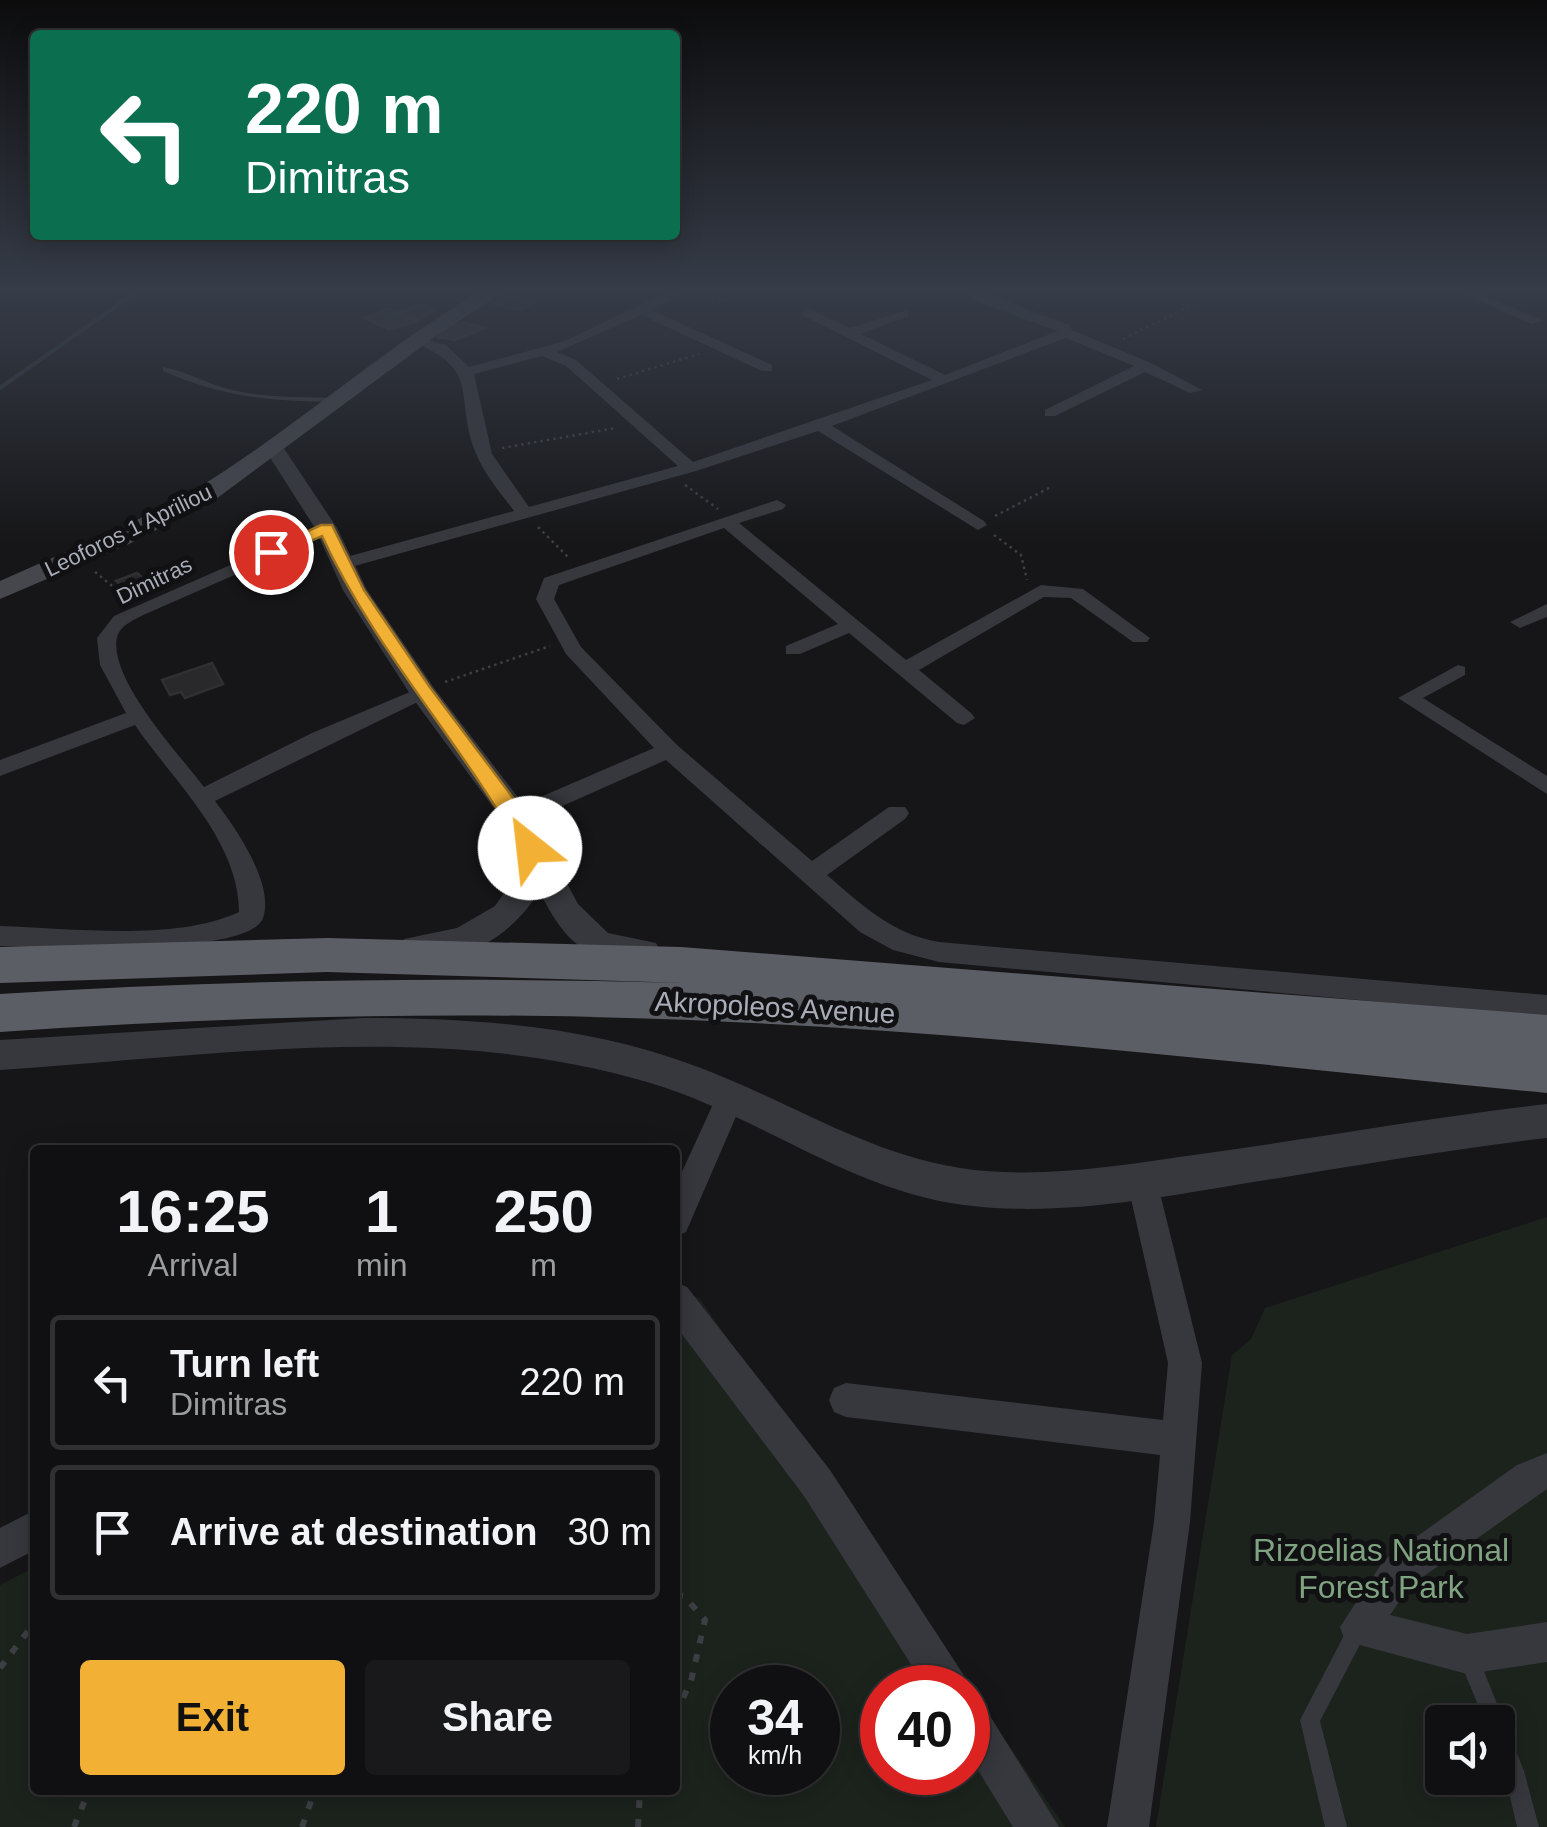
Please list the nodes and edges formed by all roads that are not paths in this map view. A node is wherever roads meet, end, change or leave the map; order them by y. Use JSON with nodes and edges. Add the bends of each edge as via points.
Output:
{"nodes":[{"id":1,"x":180,"y":375,"type":"edge"},
{"id":2,"x":370,"y":375,"type":"edge"},
{"id":3,"x":467,"y":375,"type":"edge"},
{"id":4,"x":587,"y":375,"type":"edge"},
{"id":5,"x":934,"y":375,"type":"edge"},
{"id":6,"x":960,"y":375,"type":"edge"},
{"id":7,"x":1127,"y":375,"type":"edge"},
{"id":8,"x":1165,"y":375,"type":"edge"},
{"id":9,"x":945,"y":381,"type":"junction"},
{"id":10,"x":1195,"y":390,"type":"dead end"},
{"id":11,"x":337,"y":400,"type":"junction"},
{"id":12,"x":1050,"y":412,"type":"dead end"},
{"id":13,"x":821,"y":426,"type":"junction"},
{"id":14,"x":274,"y":448,"type":"junction"},
{"id":15,"x":690,"y":468,"type":"junction"},
{"id":16,"x":777,"y":505,"type":"dead end"},
{"id":17,"x":525,"y":514,"type":"junction"},
{"id":18,"x":731,"y":521,"type":"junction"},
{"id":19,"x":978,"y":525,"type":"road end"},
{"id":20,"x":326,"y":528,"type":"junction"},
{"id":21,"x":345,"y":563,"type":"junction"},
{"id":22,"x":0,"y":591,"type":"edge"},
{"id":23,"x":1547,"y":610,"type":"edge"},
{"id":24,"x":1520,"y":622,"type":"dead end"},
{"id":25,"x":854,"y":624,"type":"junction"},
{"id":26,"x":1140,"y":638,"type":"dead end"},
{"id":27,"x":793,"y":650,"type":"dead end"},
{"id":28,"x":907,"y":668,"type":"junction"},
{"id":29,"x":1458,"y":671,"type":"dead end"},
{"id":30,"x":423,"y":692,"type":"junction"},
{"id":31,"x":139,"y":716,"type":"junction"},
{"id":32,"x":964,"y":718,"type":"dead end"},
{"id":33,"x":669,"y":750,"type":"junction"},
{"id":34,"x":0,"y":768,"type":"edge"},
{"id":35,"x":1547,"y":786,"type":"edge"},
{"id":36,"x":202,"y":798,"type":"junction"},
{"id":37,"x":897,"y":813,"type":"dead end"},
{"id":38,"x":516,"y":816,"type":"junction"},
{"id":39,"x":530,"y":848,"type":"junction"},
{"id":40,"x":811,"y":874,"type":"junction"},
{"id":41,"x":0,"y":936,"type":"edge"},
{"id":42,"x":327,"y":955,"type":"junction"},
{"id":43,"x":0,"y":965,"type":"edge"},
{"id":44,"x":807,"y":974,"type":"junction"},
{"id":45,"x":1547,"y":1006,"type":"edge"},
{"id":46,"x":0,"y":1014,"type":"edge"},
{"id":47,"x":1547,"y":1035,"type":"edge"},
{"id":48,"x":0,"y":1055,"type":"edge"},
{"id":49,"x":1547,"y":1072,"type":"edge"},
{"id":50,"x":730,"y":1098,"type":"junction"},
{"id":51,"x":1546,"y":1122,"type":"edge"},
{"id":52,"x":1142,"y":1181,"type":"junction"},
{"id":53,"x":680,"y":1212,"type":"edge"},
{"id":54,"x":680,"y":1305,"type":"edge"},
{"id":55,"x":846,"y":1400,"type":"dead end"},
{"id":56,"x":1180,"y":1440,"type":"junction"},
{"id":57,"x":1547,"y":1471,"type":"edge"},
{"id":58,"x":30,"y":1531,"type":"edge"},
{"id":59,"x":0,"y":1549,"type":"edge"},
{"id":60,"x":1359,"y":1627,"type":"junction"},
{"id":61,"x":1547,"y":1642,"type":"edge"},
{"id":62,"x":1468,"y":1654,"type":"junction"},
{"id":63,"x":934,"y":1665,"type":"edge"},
{"id":64,"x":1488,"y":1705,"type":"edge"},
{"id":65,"x":990,"y":1752,"type":"edge"},
{"id":66,"x":1515,"y":1775,"type":"edge"},
{"id":67,"x":1038,"y":1827,"type":"edge"},
{"id":68,"x":1128,"y":1827,"type":"edge"},
{"id":69,"x":1336,"y":1827,"type":"edge"},
{"id":70,"x":1528,"y":1827,"type":"edge"}],
"edges":[{"from":1,"to":11,"type":"lane","via":[[231,396]]},
{"from":2,"to":11,"type":"main road","name":"Leoforos 1 Apriliou"},
{"from":3,"to":17,"type":"street","via":[[482,451]]},
{"from":4,"to":15,"type":"street"},
{"from":5,"to":9,"type":"street"},
{"from":6,"to":9,"type":"street"},
{"from":7,"to":12,"type":"street"},
{"from":8,"to":10,"type":"street"},
{"from":9,"to":13,"type":"street"},
{"from":11,"to":14,"type":"main road","name":"Leoforos 1 Apriliou"},
{"from":13,"to":15,"type":"street"},
{"from":13,"to":19,"type":"street"},
{"from":14,"to":20,"type":"street"},
{"from":14,"to":22,"type":"main road","name":"Leoforos 1 Apriliou","via":[[184,506]]},
{"from":15,"to":17,"type":"street"},
{"from":16,"to":18,"type":"street"},
{"from":17,"to":21,"type":"street"},
{"from":18,"to":25,"type":"street"},
{"from":18,"to":33,"type":"street","via":[[566,574],[547,588],[546,599],[568,640]]},
{"from":20,"to":21,"type":"street"},
{"from":20,"to":31,"type":"street","name":"Dimitras","via":[[112,626],[106,642],[110,666]]},
{"from":21,"to":30,"type":"street","via":[[355,590]]},
{"from":23,"to":24,"type":"street"},
{"from":25,"to":27,"type":"street"},
{"from":25,"to":28,"type":"street"},
{"from":26,"to":28,"type":"street","via":[[1076,594],[1041,592]]},
{"from":28,"to":32,"type":"street"},
{"from":29,"to":35,"type":"street","via":[[1408,698]]},
{"from":30,"to":36,"type":"street"},
{"from":30,"to":38,"type":"street"},
{"from":31,"to":34,"type":"street"},
{"from":31,"to":36,"type":"street"},
{"from":33,"to":38,"type":"street"},
{"from":33,"to":40,"type":"street"},
{"from":36,"to":41,"type":"street","via":[[250,878],[254,908],[244,923],[138,937]]},
{"from":37,"to":40,"type":"street"},
{"from":38,"to":39,"type":"street"},
{"from":39,"to":42,"type":"street","via":[[526,885],[499,920],[480,932],[431,947]]},
{"from":39,"to":44,"type":"street","via":[[567,913],[600,945]]},
{"from":40,"to":45,"type":"street","via":[[870,925],[910,948]]},
{"from":42,"to":43,"type":"highway","name":"Akropoleos Avenue"},
{"from":42,"to":44,"type":"highway","name":"Akropoleos Avenue"},
{"from":44,"to":47,"type":"highway","name":"Akropoleos Avenue"},
{"from":46,"to":49,"type":"highway","name":"Akropoleos Avenue","via":[[202,1002],[732,1002]]},
{"from":48,"to":50,"type":"street","via":[[318,1036],[486,1035],[650,1067]]},
{"from":50,"to":52,"type":"street","via":[[841,1151],[959,1186],[1018,1191]]},
{"from":50,"to":53,"type":"street"},
{"from":51,"to":52,"type":"street"},
{"from":52,"to":56,"type":"street","via":[[1185,1363]]},
{"from":54,"to":63,"type":"street","via":[[817,1483]]},
{"from":55,"to":56,"type":"street"},
{"from":56,"to":68,"type":"street"},
{"from":57,"to":60,"type":"street","via":[[1398,1573]]},
{"from":58,"to":59,"type":"street"},
{"from":60,"to":62,"type":"street"},
{"from":60,"to":69,"type":"lane","via":[[1310,1720]]},
{"from":61,"to":62,"type":"street"},
{"from":62,"to":64,"type":"lane"},
{"from":65,"to":67,"type":"street"},
{"from":66,"to":70,"type":"lane"}]}
